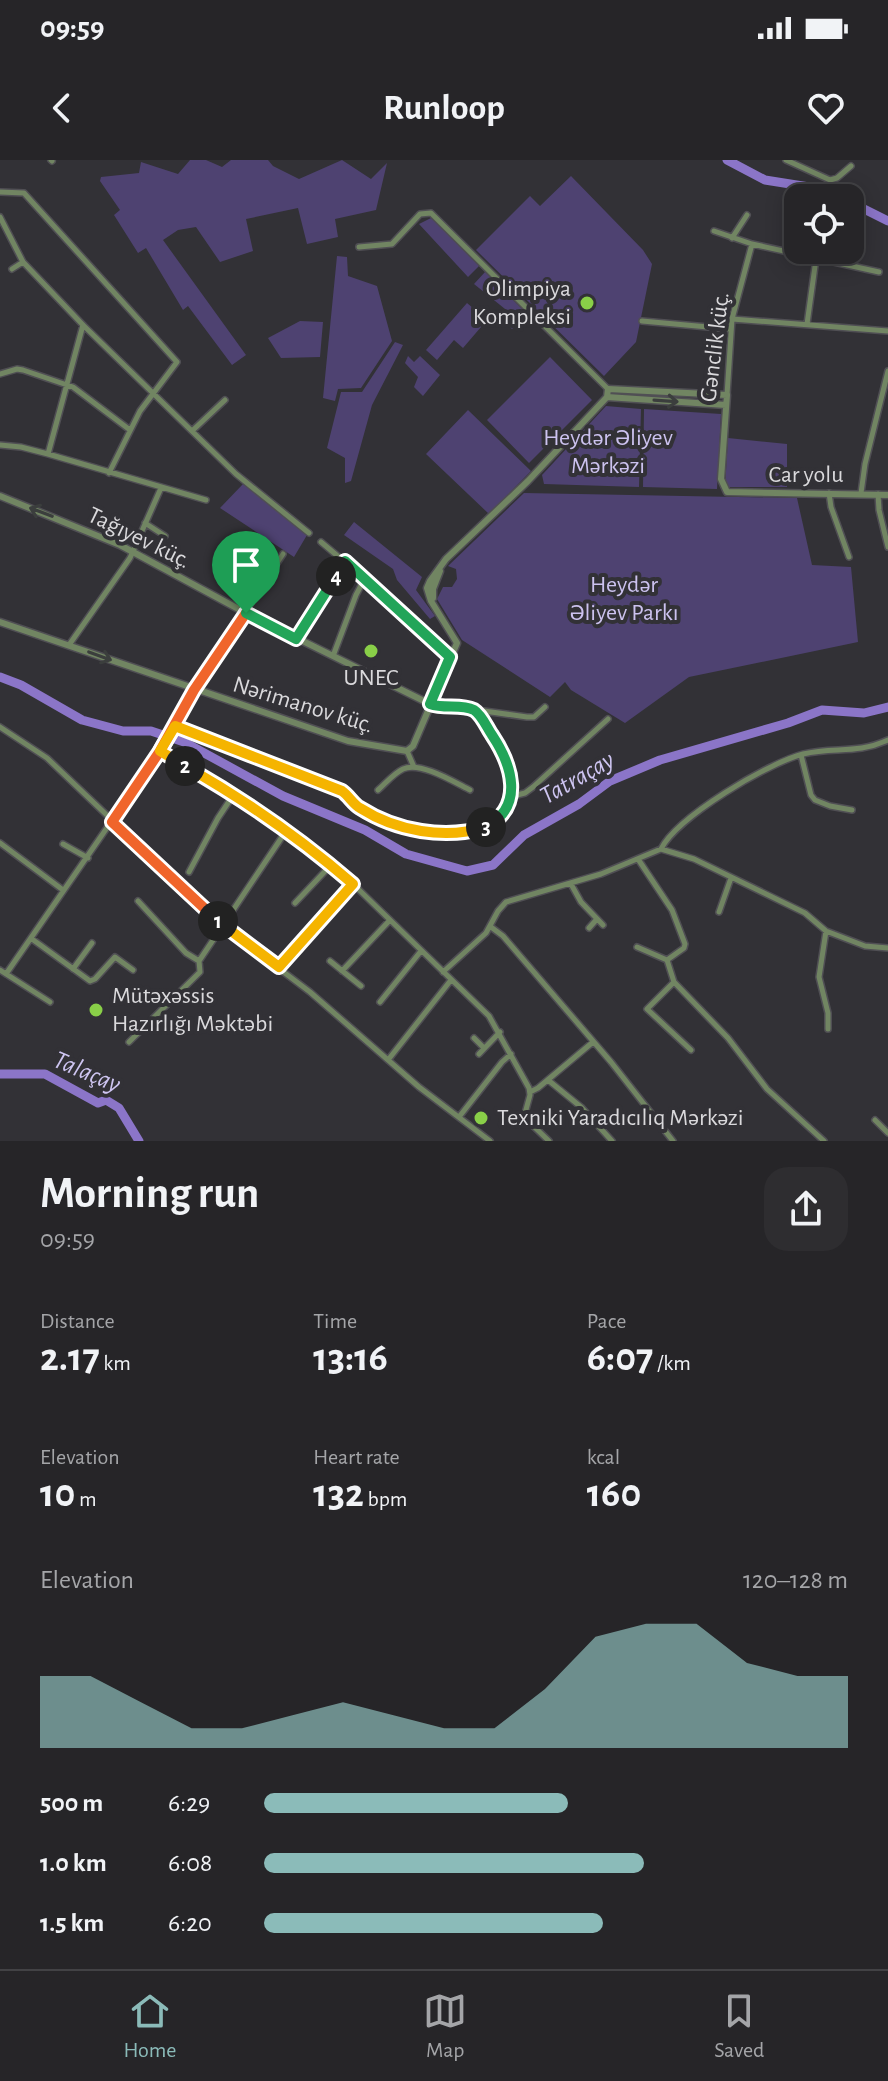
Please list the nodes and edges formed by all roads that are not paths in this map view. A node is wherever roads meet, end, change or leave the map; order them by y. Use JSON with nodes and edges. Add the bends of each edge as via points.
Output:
{"nodes":[{"id":1,"x":786,"y":160,"type":"edge"},
{"id":2,"x":851,"y":166,"type":"dead end"},
{"id":3,"x":0,"y":192,"type":"edge"},
{"id":4,"x":747,"y":215,"type":"dead end"},
{"id":5,"x":0,"y":217,"type":"edge"},
{"id":6,"x":714,"y":231,"type":"dead end"},
{"id":7,"x":732,"y":238,"type":"junction"},
{"id":8,"x":752,"y":244,"type":"junction"},
{"id":9,"x":359,"y":247,"type":"dead end"},
{"id":10,"x":784,"y":252,"type":"edge"},
{"id":11,"x":23,"y":262,"type":"junction"},
{"id":12,"x":815,"y":264,"type":"edge"},
{"id":13,"x":840,"y":264,"type":"edge"},
{"id":14,"x":12,"y":269,"type":"dead end"},
{"id":15,"x":879,"y":272,"type":"dead end"},
{"id":16,"x":732,"y":319,"type":"junction"},
{"id":17,"x":642,"y":321,"type":"dead end"},
{"id":18,"x":807,"y":324,"type":"junction"},
{"id":19,"x":83,"y":325,"type":"junction"},
{"id":20,"x":730,"y":329,"type":"junction"},
{"id":21,"x":888,"y":331,"type":"edge"},
{"id":22,"x":888,"y":371,"type":"edge"},
{"id":23,"x":0,"y":374,"type":"edge"},
{"id":24,"x":67,"y":384,"type":"junction"},
{"id":25,"x":608,"y":389,"type":"junction"},
{"id":26,"x":153,"y":393,"type":"junction"},
{"id":27,"x":727,"y":395,"type":"junction"},
{"id":28,"x":607,"y":397,"type":"junction"},
{"id":29,"x":225,"y":400,"type":"dead end"},
{"id":30,"x":726,"y":405,"type":"junction"},
{"id":31,"x":130,"y":430,"type":"junction"},
{"id":32,"x":192,"y":431,"type":"junction"},
{"id":33,"x":0,"y":445,"type":"edge"},
{"id":34,"x":48,"y":454,"type":"junction"},
{"id":35,"x":109,"y":473,"type":"junction"},
{"id":36,"x":161,"y":488,"type":"junction"},
{"id":37,"x":724,"y":489,"type":"joint"},
{"id":38,"x":829,"y":492,"type":"junction"},
{"id":39,"x":861,"y":493,"type":"junction"},
{"id":40,"x":878,"y":494,"type":"junction"},
{"id":41,"x":888,"y":495,"type":"edge"},
{"id":42,"x":0,"y":496,"type":"edge"},
{"id":43,"x":206,"y":500,"type":"dead end"},
{"id":44,"x":145,"y":523,"type":"junction"},
{"id":45,"x":309,"y":533,"type":"dead end"},
{"id":46,"x":165,"y":536,"type":"dead end"},
{"id":47,"x":321,"y":542,"type":"dead end"},
{"id":48,"x":888,"y":547,"type":"edge"},
{"id":49,"x":133,"y":551,"type":"junction"},
{"id":50,"x":283,"y":554,"type":"dead end"},
{"id":51,"x":849,"y":557,"type":"dead end"},
{"id":52,"x":345,"y":561,"type":"junction"},
{"id":53,"x":365,"y":578,"type":"junction"},
{"id":54,"x":246,"y":613,"type":"junction"},
{"id":55,"x":0,"y":622,"type":"edge"},
{"id":56,"x":296,"y":639,"type":"junction"},
{"id":57,"x":69,"y":645,"type":"junction"},
{"id":58,"x":333,"y":656,"type":"junction"},
{"id":59,"x":450,"y":657,"type":"junction"},
{"id":60,"x":194,"y":690,"type":"junction"},
{"id":61,"x":430,"y":704,"type":"junction"},
{"id":62,"x":545,"y":707,"type":"dead end"},
{"id":63,"x":477,"y":713,"type":"junction"},
{"id":64,"x":608,"y":719,"type":"dead end"},
{"id":65,"x":174,"y":728,"type":"junction"},
{"id":66,"x":1,"y":729,"type":"edge"},
{"id":67,"x":888,"y":740,"type":"edge"},
{"id":68,"x":162,"y":749,"type":"junction"},
{"id":69,"x":407,"y":751,"type":"junction"},
{"id":70,"x":801,"y":755,"type":"junction"},
{"id":71,"x":414,"y":767,"type":"junction"},
{"id":72,"x":378,"y":790,"type":"dead end"},
{"id":73,"x":470,"y":790,"type":"dead end"},
{"id":74,"x":234,"y":794,"type":"junction"},
{"id":75,"x":513,"y":796,"type":"junction"},
{"id":76,"x":852,"y":810,"type":"dead end"},
{"id":77,"x":112,"y":822,"type":"junction"},
{"id":78,"x":286,"y":831,"type":"junction"},
{"id":79,"x":0,"y":843,"type":"edge"},
{"id":80,"x":63,"y":844,"type":"dead end"},
{"id":81,"x":661,"y":849,"type":"junction"},
{"id":82,"x":88,"y":858,"type":"junction"},
{"id":83,"x":638,"y":859,"type":"junction"},
{"id":84,"x":331,"y":865,"type":"junction"},
{"id":85,"x":189,"y":872,"type":"dead end"},
{"id":86,"x":731,"y":878,"type":"junction"},
{"id":87,"x":353,"y":884,"type":"junction"},
{"id":88,"x":571,"y":884,"type":"junction"},
{"id":89,"x":63,"y":890,"type":"junction"},
{"id":90,"x":138,"y":901,"type":"dead end"},
{"id":91,"x":295,"y":903,"type":"dead end"},
{"id":92,"x":719,"y":912,"type":"dead end"},
{"id":93,"x":597,"y":919,"type":"junction"},
{"id":94,"x":390,"y":920,"type":"junction"},
{"id":95,"x":603,"y":925,"type":"dead end"},
{"id":96,"x":223,"y":926,"type":"junction"},
{"id":97,"x":491,"y":927,"type":"junction"},
{"id":98,"x":589,"y":928,"type":"dead end"},
{"id":99,"x":826,"y":931,"type":"junction"},
{"id":100,"x":32,"y":939,"type":"junction"},
{"id":101,"x":92,"y":943,"type":"dead end"},
{"id":102,"x":637,"y":947,"type":"dead end"},
{"id":103,"x":888,"y":948,"type":"edge"},
{"id":104,"x":421,"y":951,"type":"junction"},
{"id":105,"x":667,"y":960,"type":"junction"},
{"id":106,"x":199,"y":961,"type":"junction"},
{"id":107,"x":330,"y":961,"type":"dead end"},
{"id":108,"x":279,"y":967,"type":"junction"},
{"id":109,"x":73,"y":969,"type":"junction"},
{"id":110,"x":133,"y":970,"type":"dead end"},
{"id":111,"x":342,"y":971,"type":"junction"},
{"id":112,"x":3,"y":972,"type":"edge"},
{"id":113,"x":443,"y":972,"type":"junction"},
{"id":114,"x":451,"y":980,"type":"junction"},
{"id":115,"x":674,"y":982,"type":"junction"},
{"id":116,"x":361,"y":986,"type":"dead end"},
{"id":117,"x":50,"y":1002,"type":"dead end"},
{"id":118,"x":380,"y":1002,"type":"dead end"},
{"id":119,"x":828,"y":1029,"type":"dead end"},
{"id":120,"x":500,"y":1032,"type":"junction"},
{"id":121,"x":474,"y":1038,"type":"dead end"},
{"id":122,"x":129,"y":1042,"type":"dead end"},
{"id":123,"x":593,"y":1042,"type":"junction"},
{"id":124,"x":484,"y":1048,"type":"junction"},
{"id":125,"x":691,"y":1050,"type":"dead end"},
{"id":126,"x":479,"y":1054,"type":"dead end"},
{"id":127,"x":511,"y":1054,"type":"junction"},
{"id":128,"x":388,"y":1060,"type":"junction"},
{"id":129,"x":548,"y":1080,"type":"junction"},
{"id":130,"x":530,"y":1092,"type":"junction"},
{"id":131,"x":459,"y":1117,"type":"junction"},
{"id":132,"x":875,"y":1120,"type":"dead end"},
{"id":133,"x":888,"y":1133,"type":"edge"},
{"id":134,"x":490,"y":1141,"type":"edge"},
{"id":135,"x":549,"y":1141,"type":"edge"},
{"id":136,"x":612,"y":1141,"type":"edge"},
{"id":137,"x":673,"y":1141,"type":"edge"},
{"id":138,"x":824,"y":1141,"type":"edge"}],
"edges":[{"from":1,"to":2,"type":"street","via":[[830,180]]},
{"from":3,"to":26,"type":"street","via":[[24,193],[175,358],[176,366]]},
{"from":4,"to":7,"type":"street"},
{"from":5,"to":11,"type":"street"},
{"from":6,"to":7,"type":"street"},
{"from":7,"to":8,"type":"street"},
{"from":8,"to":10,"type":"street"},
{"from":8,"to":16,"type":"street","name":"Gənclik küç."},
{"from":9,"to":25,"type":"street","via":[[392,244],[420,214],[431,213]]},
{"from":11,"to":14,"type":"street"},
{"from":11,"to":19,"type":"street"},
{"from":12,"to":18,"type":"street"},
{"from":13,"to":15,"type":"street"},
{"from":16,"to":18,"type":"street"},
{"from":16,"to":20,"type":"street","name":"Gənclik küç."},
{"from":17,"to":20,"type":"street"},
{"from":18,"to":21,"type":"street"},
{"from":19,"to":24,"type":"street"},
{"from":19,"to":26,"type":"street"},
{"from":20,"to":27,"type":"street","name":"Gənclik küç."},
{"from":22,"to":39,"type":"street"},
{"from":23,"to":24,"type":"street","via":[[17,369]]},
{"from":24,"to":31,"type":"street"},
{"from":24,"to":34,"type":"street"},
{"from":25,"to":27,"type":"street"},
{"from":25,"to":28,"type":"street"},
{"from":26,"to":31,"type":"street"},
{"from":26,"to":32,"type":"street"},
{"from":27,"to":30,"type":"street","name":"Gənclik küç."},
{"from":28,"to":30,"type":"street","one_way":true},
{"from":28,"to":59,"type":"street","via":[[430,581],[427,588],[434,605],[457,640]]},
{"from":29,"to":32,"type":"street"},
{"from":30,"to":37,"type":"street","name":"Gənclik küç."},
{"from":31,"to":35,"type":"street"},
{"from":32,"to":45,"type":"street","via":[[242,480]]},
{"from":33,"to":34,"type":"street"},
{"from":34,"to":35,"type":"street"},
{"from":35,"to":36,"type":"street"},
{"from":36,"to":43,"type":"street"},
{"from":36,"to":44,"type":"street"},
{"from":37,"to":38,"type":"street","name":"Car yolu"},
{"from":38,"to":39,"type":"street","name":"Car yolu"},
{"from":38,"to":51,"type":"street"},
{"from":39,"to":40,"type":"street","name":"Car yolu"},
{"from":40,"to":41,"type":"street","name":"Car yolu"},
{"from":40,"to":48,"type":"street"},
{"from":49,"to":42,"type":"street","name":"Tağıyev küç.","one_way":true},
{"from":44,"to":46,"type":"street"},
{"from":44,"to":49,"type":"street"},
{"from":47,"to":52,"type":"street"},
{"from":49,"to":54,"type":"street","name":"Tağıyev küç."},
{"from":49,"to":57,"type":"street"},
{"from":50,"to":54,"type":"street"},
{"from":52,"to":53,"type":"street"},
{"from":52,"to":56,"type":"street"},
{"from":53,"to":58,"type":"street"},
{"from":53,"to":59,"type":"street"},
{"from":54,"to":56,"type":"street","name":"Tağıyev küç."},
{"from":54,"to":60,"type":"street"},
{"from":55,"to":57,"type":"street","name":"Nərimanov küç."},
{"from":56,"to":58,"type":"street","name":"Tağıyev küç."},
{"from":57,"to":60,"type":"street","name":"Nərimanov küç.","one_way":true},
{"from":58,"to":61,"type":"street","name":"Tağıyev küç."},
{"from":59,"to":61,"type":"street"},
{"from":60,"to":65,"type":"street"},
{"from":60,"to":69,"type":"street","name":"Nərimanov küç.","via":[[348,741]]},
{"from":61,"to":63,"type":"street"},
{"from":61,"to":69,"type":"street"},
{"from":62,"to":63,"type":"street","via":[[534,717]]},
{"from":63,"to":75,"type":"street","via":[[505,755]]},
{"from":64,"to":75,"type":"street","via":[[533,787]]},
{"from":65,"to":68,"type":"street"},
{"from":65,"to":75,"type":"street","via":[[342,791],[361,809],[411,831],[484,828],[505,811]]},
{"from":66,"to":77,"type":"street","via":[[47,758]]},
{"from":67,"to":70,"type":"street","via":[[862,750]]},
{"from":68,"to":74,"type":"street"},
{"from":68,"to":77,"type":"street"},
{"from":69,"to":71,"type":"street"},
{"from":70,"to":76,"type":"street","via":[[815,800]]},
{"from":70,"to":81,"type":"street","via":[[740,783],[676,829]]},
{"from":71,"to":72,"type":"street","via":[[402,769]]},
{"from":71,"to":73,"type":"street"},
{"from":74,"to":78,"type":"street"},
{"from":74,"to":85,"type":"street"},
{"from":77,"to":82,"type":"street"},
{"from":77,"to":96,"type":"street"},
{"from":78,"to":84,"type":"street"},
{"from":78,"to":96,"type":"street"},
{"from":79,"to":89,"type":"street"},
{"from":80,"to":82,"type":"street"},
{"from":81,"to":83,"type":"street"},
{"from":81,"to":86,"type":"street"},
{"from":82,"to":89,"type":"street"},
{"from":83,"to":88,"type":"street"},
{"from":83,"to":105,"type":"street","via":[[672,910],[685,944]]},
{"from":84,"to":87,"type":"street"},
{"from":84,"to":91,"type":"street"},
{"from":86,"to":92,"type":"street"},
{"from":86,"to":99,"type":"street","via":[[805,913]]},
{"from":87,"to":94,"type":"street"},
{"from":87,"to":108,"type":"street"},
{"from":88,"to":93,"type":"street"},
{"from":88,"to":97,"type":"street","via":[[506,902]]},
{"from":89,"to":100,"type":"street"},
{"from":90,"to":106,"type":"street"},
{"from":93,"to":95,"type":"street"},
{"from":93,"to":98,"type":"street"},
{"from":94,"to":104,"type":"street"},
{"from":94,"to":111,"type":"street"},
{"from":96,"to":106,"type":"street"},
{"from":96,"to":108,"type":"street"},
{"from":97,"to":113,"type":"street"},
{"from":97,"to":123,"type":"street"},
{"from":99,"to":103,"type":"street","via":[[865,946]]},
{"from":99,"to":119,"type":"street","via":[[819,977]]},
{"from":100,"to":109,"type":"street"},
{"from":100,"to":112,"type":"street"},
{"from":101,"to":109,"type":"street"},
{"from":102,"to":105,"type":"street"},
{"from":104,"to":113,"type":"street"},
{"from":104,"to":118,"type":"street"},
{"from":105,"to":115,"type":"street"},
{"from":106,"to":122,"type":"street","via":[[200,972]]},
{"from":107,"to":111,"type":"street"},
{"from":108,"to":128,"type":"street"},
{"from":109,"to":110,"type":"street","via":[[93,980],[115,957]]},
{"from":111,"to":116,"type":"street"},
{"from":112,"to":117,"type":"street"},
{"from":113,"to":114,"type":"street"},
{"from":114,"to":120,"type":"street"},
{"from":114,"to":128,"type":"street"},
{"from":115,"to":125,"type":"street","via":[[647,1009]]},
{"from":115,"to":138,"type":"street","via":[[728,1038],[767,1089]]},
{"from":120,"to":124,"type":"street"},
{"from":120,"to":127,"type":"street"},
{"from":121,"to":124,"type":"street"},
{"from":123,"to":129,"type":"street"},
{"from":123,"to":137,"type":"street"},
{"from":124,"to":126,"type":"street"},
{"from":127,"to":130,"type":"street"},
{"from":127,"to":131,"type":"street"},
{"from":128,"to":131,"type":"street"},
{"from":129,"to":130,"type":"street"},
{"from":129,"to":136,"type":"street"},
{"from":130,"to":135,"type":"street","via":[[524,1117]]},
{"from":131,"to":134,"type":"street"},
{"from":132,"to":133,"type":"street"}]}
